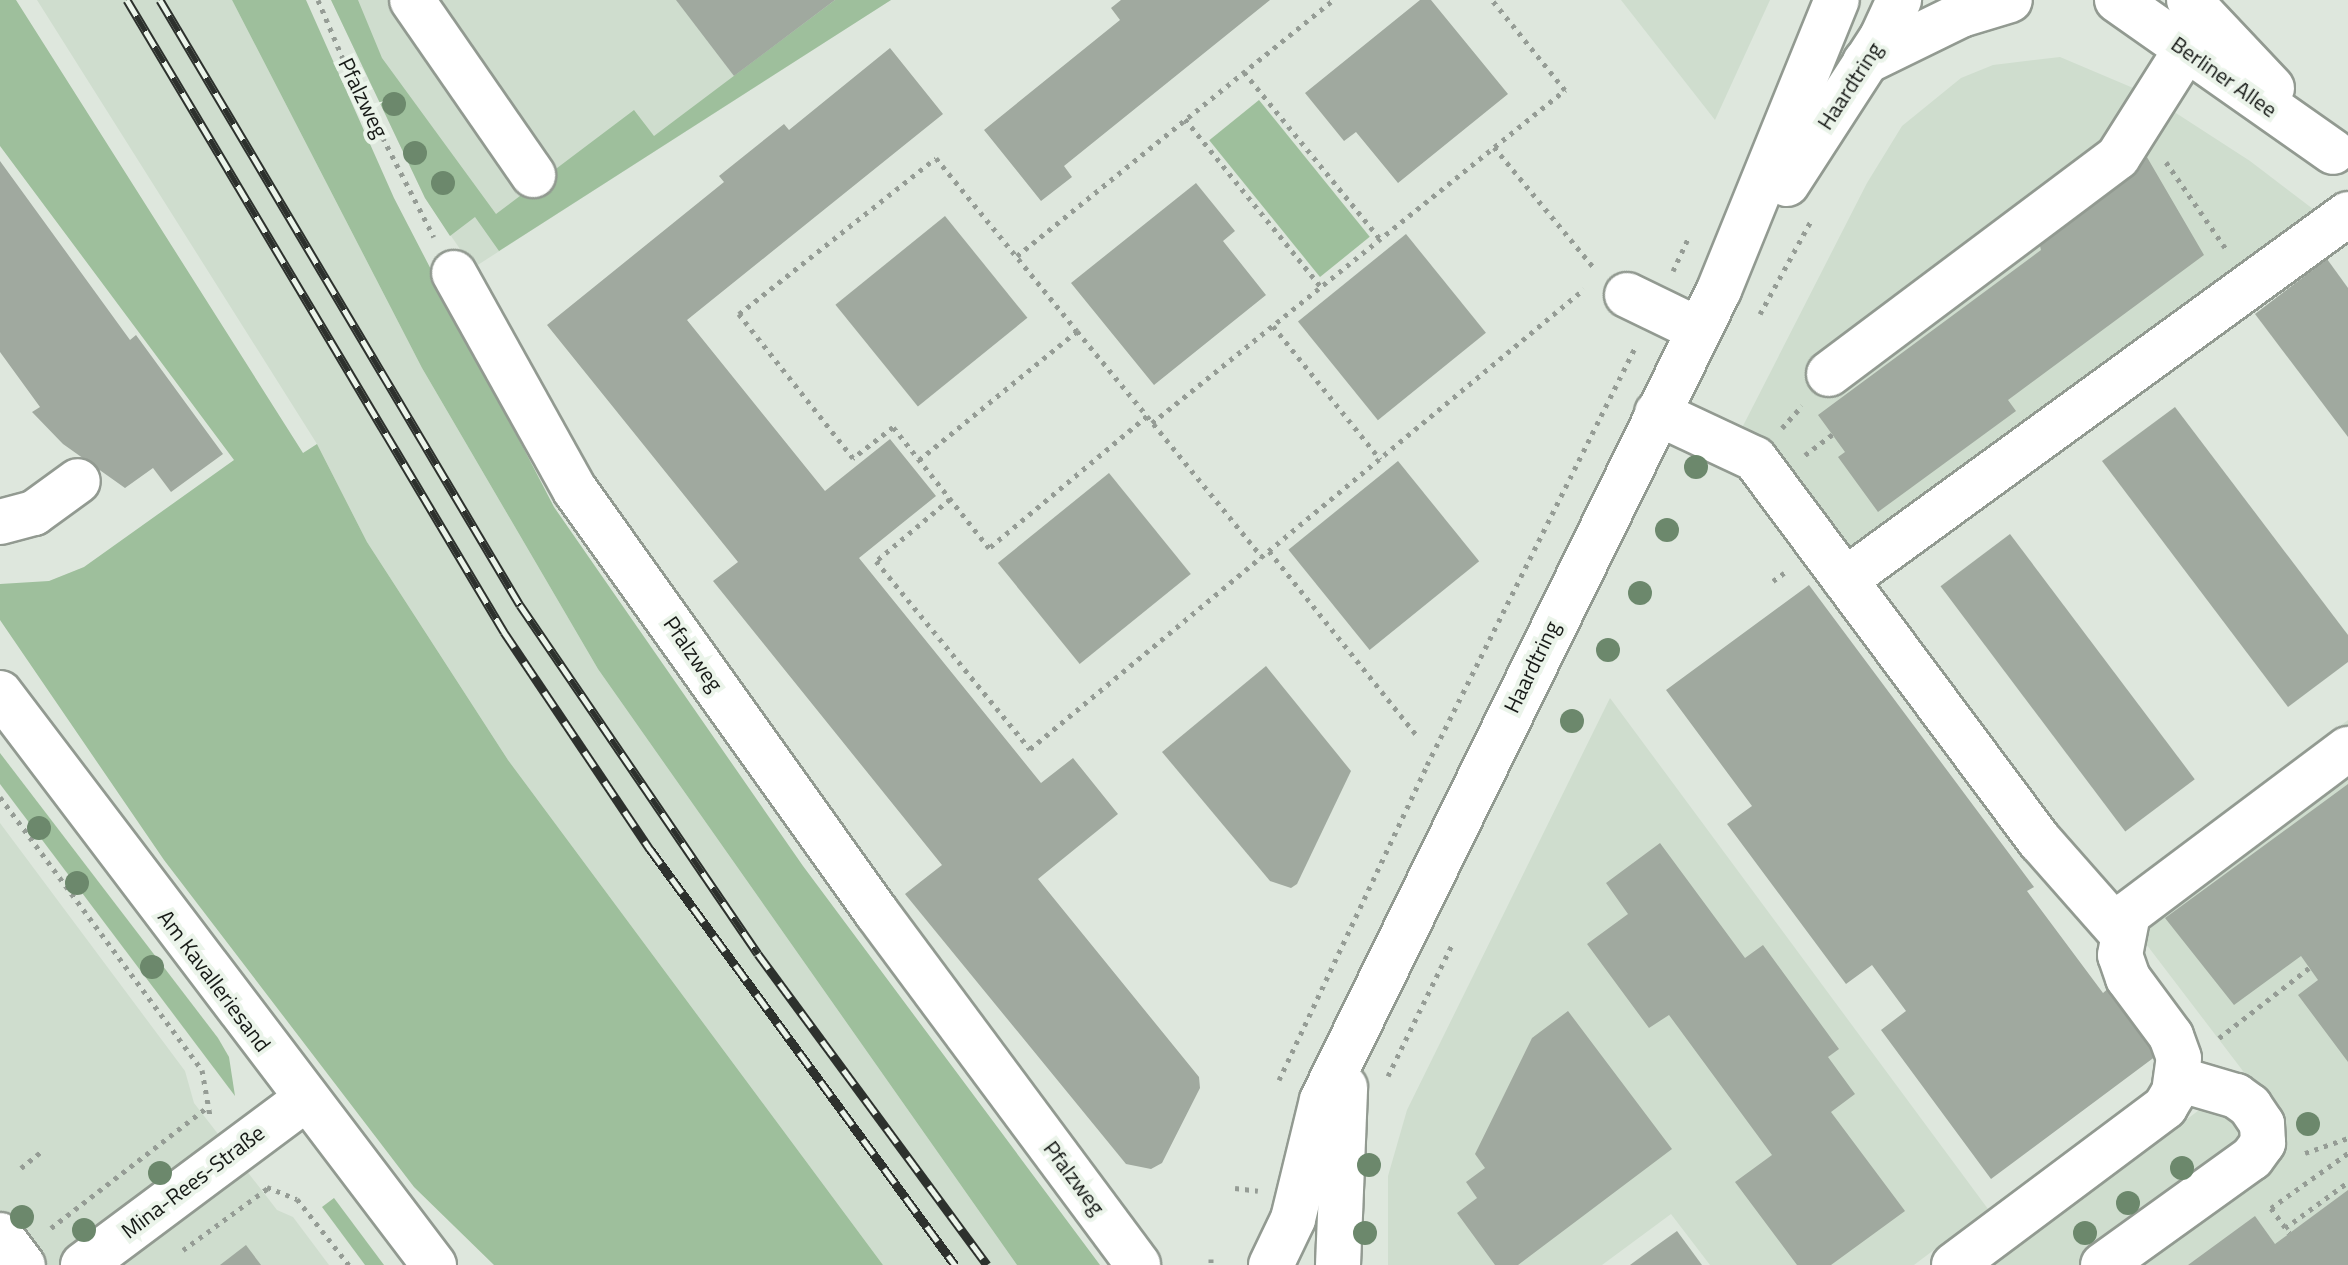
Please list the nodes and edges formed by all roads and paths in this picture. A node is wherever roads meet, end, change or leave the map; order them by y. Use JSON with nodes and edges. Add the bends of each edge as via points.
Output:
{"nodes":[{"id":1,"x":318,"y":0,"type":"edge"},
{"id":2,"x":412,"y":0,"type":"edge"},
{"id":3,"x":1333,"y":0,"type":"edge"},
{"id":4,"x":1492,"y":0,"type":"edge"},
{"id":5,"x":1837,"y":0,"type":"edge"},
{"id":6,"x":1899,"y":0,"type":"edge"},
{"id":7,"x":2010,"y":0,"type":"edge"},
{"id":8,"x":2189,"y":0,"type":"edge"},
{"id":9,"x":2109,"y":1,"type":"edge"},
{"id":10,"x":2185,"y":51,"type":"junction"},
{"id":11,"x":1865,"y":62,"type":"junction"},
{"id":12,"x":1244,"y":72,"type":"junction"},
{"id":13,"x":1185,"y":119,"type":"junction"},
{"id":14,"x":2140,"y":125,"type":"junction"},
{"id":15,"x":1494,"y":147,"type":"junction"},
{"id":16,"x":2340,"y":159,"type":"edge"},
{"id":17,"x":533,"y":175,"type":"dead end"},
{"id":18,"x":2348,"y":214,"type":"edge"},
{"id":19,"x":1814,"y":215,"type":"dead end"},
{"id":20,"x":1696,"y":223,"type":"dead end"},
{"id":21,"x":1380,"y":239,"type":"junction"},
{"id":22,"x":1016,"y":256,"type":"junction"},
{"id":23,"x":454,"y":273,"type":"joint"},
{"id":24,"x":2252,"y":286,"type":"junction"},
{"id":25,"x":1321,"y":287,"type":"junction"},
{"id":26,"x":1719,"y":290,"type":"junction"},
{"id":27,"x":1627,"y":293,"type":"junction"},
{"id":28,"x":1756,"y":323,"type":"dead end"},
{"id":29,"x":1273,"y":326,"type":"junction"},
{"id":30,"x":1699,"y":330,"type":"junction"},
{"id":31,"x":1077,"y":331,"type":"junction"},
{"id":32,"x":1829,"y":374,"type":"joint"},
{"id":33,"x":1657,"y":413,"type":"junction"},
{"id":34,"x":1147,"y":416,"type":"junction"},
{"id":35,"x":1152,"y":423,"type":"junction"},
{"id":36,"x":1380,"y":459,"type":"junction"},
{"id":37,"x":1755,"y":459,"type":"junction"},
{"id":38,"x":919,"y":460,"type":"junction"},
{"id":39,"x":78,"y":481,"type":"dead end"},
{"id":40,"x":950,"y":499,"type":"junction"},
{"id":41,"x":0,"y":522,"type":"edge"},
{"id":42,"x":1269,"y":551,"type":"junction"},
{"id":43,"x":1262,"y":557,"type":"junction"},
{"id":44,"x":1845,"y":580,"type":"junction"},
{"id":45,"x":0,"y":693,"type":"edge"},
{"id":46,"x":1418,"y":737,"type":"dead end"},
{"id":47,"x":2348,"y":749,"type":"edge"},
{"id":48,"x":0,"y":797,"type":"edge"},
{"id":49,"x":1459,"y":930,"type":"dead end"},
{"id":50,"x":2121,"y":933,"type":"junction"},
{"id":51,"x":2309,"y":968,"type":"dead end"},
{"id":52,"x":1349,"y":1045,"type":"junction"},
{"id":53,"x":2178,"y":1068,"type":"junction"},
{"id":54,"x":1386,"y":1081,"type":"dead end"},
{"id":55,"x":1276,"y":1089,"type":"dead end"},
{"id":56,"x":304,"y":1100,"type":"junction"},
{"id":57,"x":41,"y":1152,"type":"dead end"},
{"id":58,"x":2348,"y":1153,"type":"edge"},
{"id":59,"x":21,"y":1168,"type":"dead end"},
{"id":60,"x":259,"y":1177,"type":"dead end"},
{"id":61,"x":1260,"y":1180,"type":"dead end"},
{"id":62,"x":2348,"y":1182,"type":"edge"},
{"id":63,"x":268,"y":1188,"type":"junction"},
{"id":64,"x":1235,"y":1188,"type":"dead end"},
{"id":65,"x":48,"y":1231,"type":"dead end"},
{"id":66,"x":0,"y":1235,"type":"edge"},
{"id":67,"x":174,"y":1256,"type":"dead end"},
{"id":68,"x":23,"y":1265,"type":"edge"},
{"id":69,"x":83,"y":1265,"type":"edge"},
{"id":70,"x":349,"y":1265,"type":"edge"},
{"id":71,"x":434,"y":1265,"type":"edge"},
{"id":72,"x":1138,"y":1265,"type":"edge"},
{"id":73,"x":1271,"y":1265,"type":"edge"},
{"id":74,"x":1338,"y":1265,"type":"edge"},
{"id":75,"x":1954,"y":1265,"type":"edge"},
{"id":76,"x":2103,"y":1265,"type":"edge"}],
"edges":[{"from":1,"to":23,"type":"path","name":"Pfalzweg","via":[[346,66]]},
{"from":2,"to":17,"type":"main road"},
{"from":3,"to":12,"type":"path"},
{"from":4,"to":15,"type":"path","via":[[1565,90]]},
{"from":5,"to":26,"type":"main road","name":"Haardtring"},
{"from":6,"to":11,"type":"main road","name":"Haardtring"},
{"from":7,"to":11,"type":"main road","via":[[1961,15]]},
{"from":8,"to":16,"type":"main road","name":"Berliner Allee"},
{"from":9,"to":10,"type":"main road","name":"Berliner Allee"},
{"from":10,"to":14,"type":"main road"},
{"from":10,"to":16,"type":"main road","name":"Berliner Allee"},
{"from":11,"to":26,"type":"main road","name":"Haardtring"},
{"from":12,"to":13,"type":"path"},
{"from":12,"to":21,"type":"path"},
{"from":13,"to":22,"type":"path"},
{"from":13,"to":25,"type":"path"},
{"from":14,"to":24,"type":"path"},
{"from":14,"to":32,"type":"main road","via":[[2118,157]]},
{"from":15,"to":21,"type":"path"},
{"from":15,"to":27,"type":"path"},
{"from":18,"to":24,"type":"main road"},
{"from":19,"to":28,"type":"path"},
{"from":20,"to":27,"type":"path"},
{"from":21,"to":25,"type":"path"},
{"from":22,"to":31,"type":"path"},
{"from":22,"to":38,"type":"path","via":[[936,158],[739,314],[853,458],[893,427]]},
{"from":23,"to":72,"type":"main road","name":"Pfalzweg","via":[[575,490],[877,913]]},
{"from":24,"to":44,"type":"main road"},
{"from":25,"to":29,"type":"path"},
{"from":26,"to":30,"type":"main road","name":"Haardtring"},
{"from":27,"to":30,"type":"main road"},
{"from":27,"to":36,"type":"path"},
{"from":27,"to":55,"type":"path","via":[[1427,765]]},
{"from":29,"to":35,"type":"path"},
{"from":29,"to":36,"type":"path"},
{"from":30,"to":33,"type":"main road","name":"Haardtring"},
{"from":31,"to":34,"type":"path"},
{"from":31,"to":38,"type":"path"},
{"from":32,"to":37,"type":"path"},
{"from":33,"to":37,"type":"main road"},
{"from":33,"to":52,"type":"main road","name":"Haardtring"},
{"from":34,"to":35,"type":"path"},
{"from":34,"to":40,"type":"path","via":[[989,548]]},
{"from":35,"to":43,"type":"path"},
{"from":36,"to":42,"type":"path"},
{"from":37,"to":44,"type":"main road"},
{"from":38,"to":40,"type":"path"},
{"from":39,"to":41,"type":"main road","via":[[34,513]]},
{"from":40,"to":43,"type":"path","via":[[876,561],[1030,749]]},
{"from":42,"to":43,"type":"path"},
{"from":42,"to":46,"type":"path"},
{"from":44,"to":50,"type":"main road","via":[[2072,882]]},
{"from":45,"to":56,"type":"main road","name":"Am Kavalleriesand"},
{"from":47,"to":50,"type":"main road","via":[[2146,899],[2128,914]]},
{"from":48,"to":65,"type":"path","via":[[202,1070],[205,1109]]},
{"from":49,"to":54,"type":"path"},
{"from":50,"to":53,"type":"main road","via":[[2120,955],[2128,978],[2171,1036]]},
{"from":51,"to":53,"type":"path"},
{"from":52,"to":73,"type":"main road","name":"Haardtring","via":[[1322,1100],[1293,1219]]},
{"from":52,"to":74,"type":"main road","name":"Haardtring"},
{"from":53,"to":75,"type":"main road","via":[[2165,1107]]},
{"from":53,"to":76,"type":"main road","via":[[2250,1106],[2262,1124],[2263,1143],[2252,1158]]},
{"from":56,"to":69,"type":"main road","name":"Mina-Rees-Straße"},
{"from":56,"to":71,"type":"main road","name":"Am Kavalleriesand"},
{"from":57,"to":59,"type":"path"},
{"from":58,"to":62,"type":"path","via":[[2271,1208],[2287,1231]]},
{"from":60,"to":63,"type":"path"},
{"from":61,"to":64,"type":"path","via":[[1259,1191]]},
{"from":63,"to":67,"type":"path"},
{"from":63,"to":70,"type":"path","via":[[297,1199]]},
{"from":66,"to":68,"type":"main road"}]}
